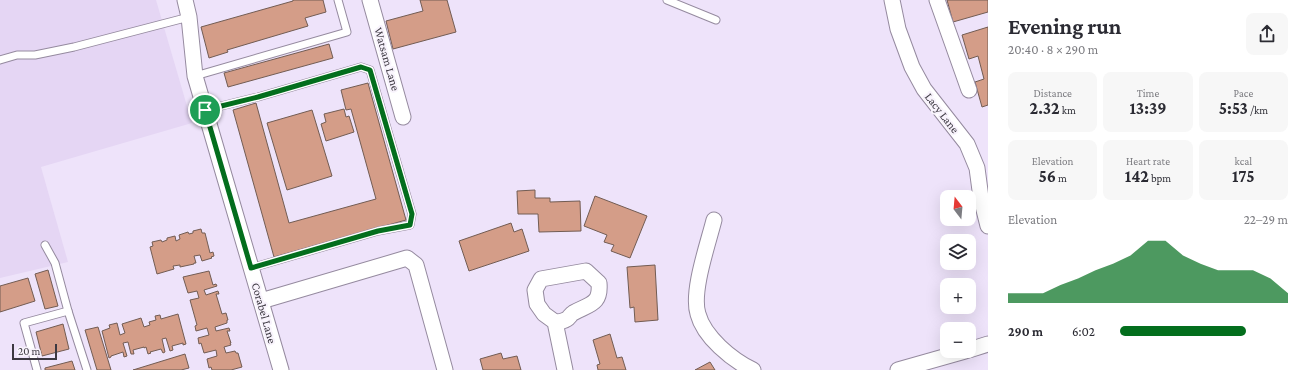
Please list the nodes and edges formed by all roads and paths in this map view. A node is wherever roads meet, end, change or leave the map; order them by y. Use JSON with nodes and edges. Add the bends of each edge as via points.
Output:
{"nodes":[{"id":1,"x":184,"y":0,"type":"edge"},
{"id":2,"x":338,"y":0,"type":"edge"},
{"id":3,"x":370,"y":0,"type":"edge"},
{"id":4,"x":667,"y":0,"type":"edge"},
{"id":5,"x":892,"y":0,"type":"edge"},
{"id":6,"x":937,"y":0,"type":"edge"},
{"id":7,"x":189,"y":17,"type":"junction"},
{"id":8,"x":716,"y":20,"type":"dead end"},
{"id":9,"x":0,"y":60,"type":"edge"},
{"id":10,"x":195,"y":76,"type":"junction"},
{"id":11,"x":969,"y":90,"type":"dead end"},
{"id":12,"x":205,"y":110,"type":"junction"},
{"id":13,"x":404,"y":117,"type":"dead end"},
{"id":14,"x":714,"y":220,"type":"dead end"},
{"id":15,"x":988,"y":226,"type":"edge"},
{"id":16,"x":46,"y":245,"type":"dead end"},
{"id":17,"x":251,"y":268,"type":"junction"},
{"id":18,"x":261,"y":301,"type":"junction"},
{"id":19,"x":68,"y":311,"type":"junction"},
{"id":20,"x":555,"y":322,"type":"dead end"},
{"id":21,"x":988,"y":344,"type":"edge"},
{"id":22,"x":976,"y":348,"type":"edge"},
{"id":23,"x":940,"y":358,"type":"edge"},
{"id":24,"x":37,"y":370,"type":"edge"},
{"id":25,"x":87,"y":370,"type":"edge"},
{"id":26,"x":281,"y":370,"type":"edge"},
{"id":27,"x":446,"y":370,"type":"edge"},
{"id":28,"x":565,"y":370,"type":"edge"},
{"id":29,"x":753,"y":370,"type":"edge"},
{"id":30,"x":898,"y":370,"type":"edge"}],
"edges":[{"from":1,"to":7,"type":"street","name":"Corabel Lane"},
{"from":2,"to":10,"type":"lane","via":[[347,32]]},
{"from":3,"to":13,"type":"street","name":"Watsam Lane"},
{"from":4,"to":8,"type":"lane"},
{"from":5,"to":15,"type":"street","name":"Lacy Lane","via":[[898,29],[912,67],[924,89],[967,144],[977,168]]},
{"from":6,"to":11,"type":"street"},
{"from":7,"to":9,"type":"lane","via":[[74,47]]},
{"from":7,"to":10,"type":"street","name":"Corabel Lane"},
{"from":10,"to":12,"type":"street","name":"Corabel Lane"},
{"from":12,"to":17,"type":"street","name":"Corabel Lane"},
{"from":12,"to":17,"type":"lane","via":[[361,67],[370,70],[412,214],[410,225],[378,231]]},
{"from":14,"to":29,"type":"street","via":[[699,280],[696,301],[698,314],[704,328],[722,350]]},
{"from":16,"to":19,"type":"lane","via":[[55,263]]},
{"from":17,"to":18,"type":"street","name":"Corabel Lane"},
{"from":18,"to":26,"type":"street","name":"Corabel Lane"},
{"from":18,"to":27,"type":"street","via":[[407,258],[416,265]]},
{"from":19,"to":24,"type":"lane","via":[[24,323]]},
{"from":19,"to":25,"type":"lane"},
{"from":20,"to":28,"type":"street"},
{"from":21,"to":22,"type":"street"},
{"from":23,"to":30,"type":"street"}]}
